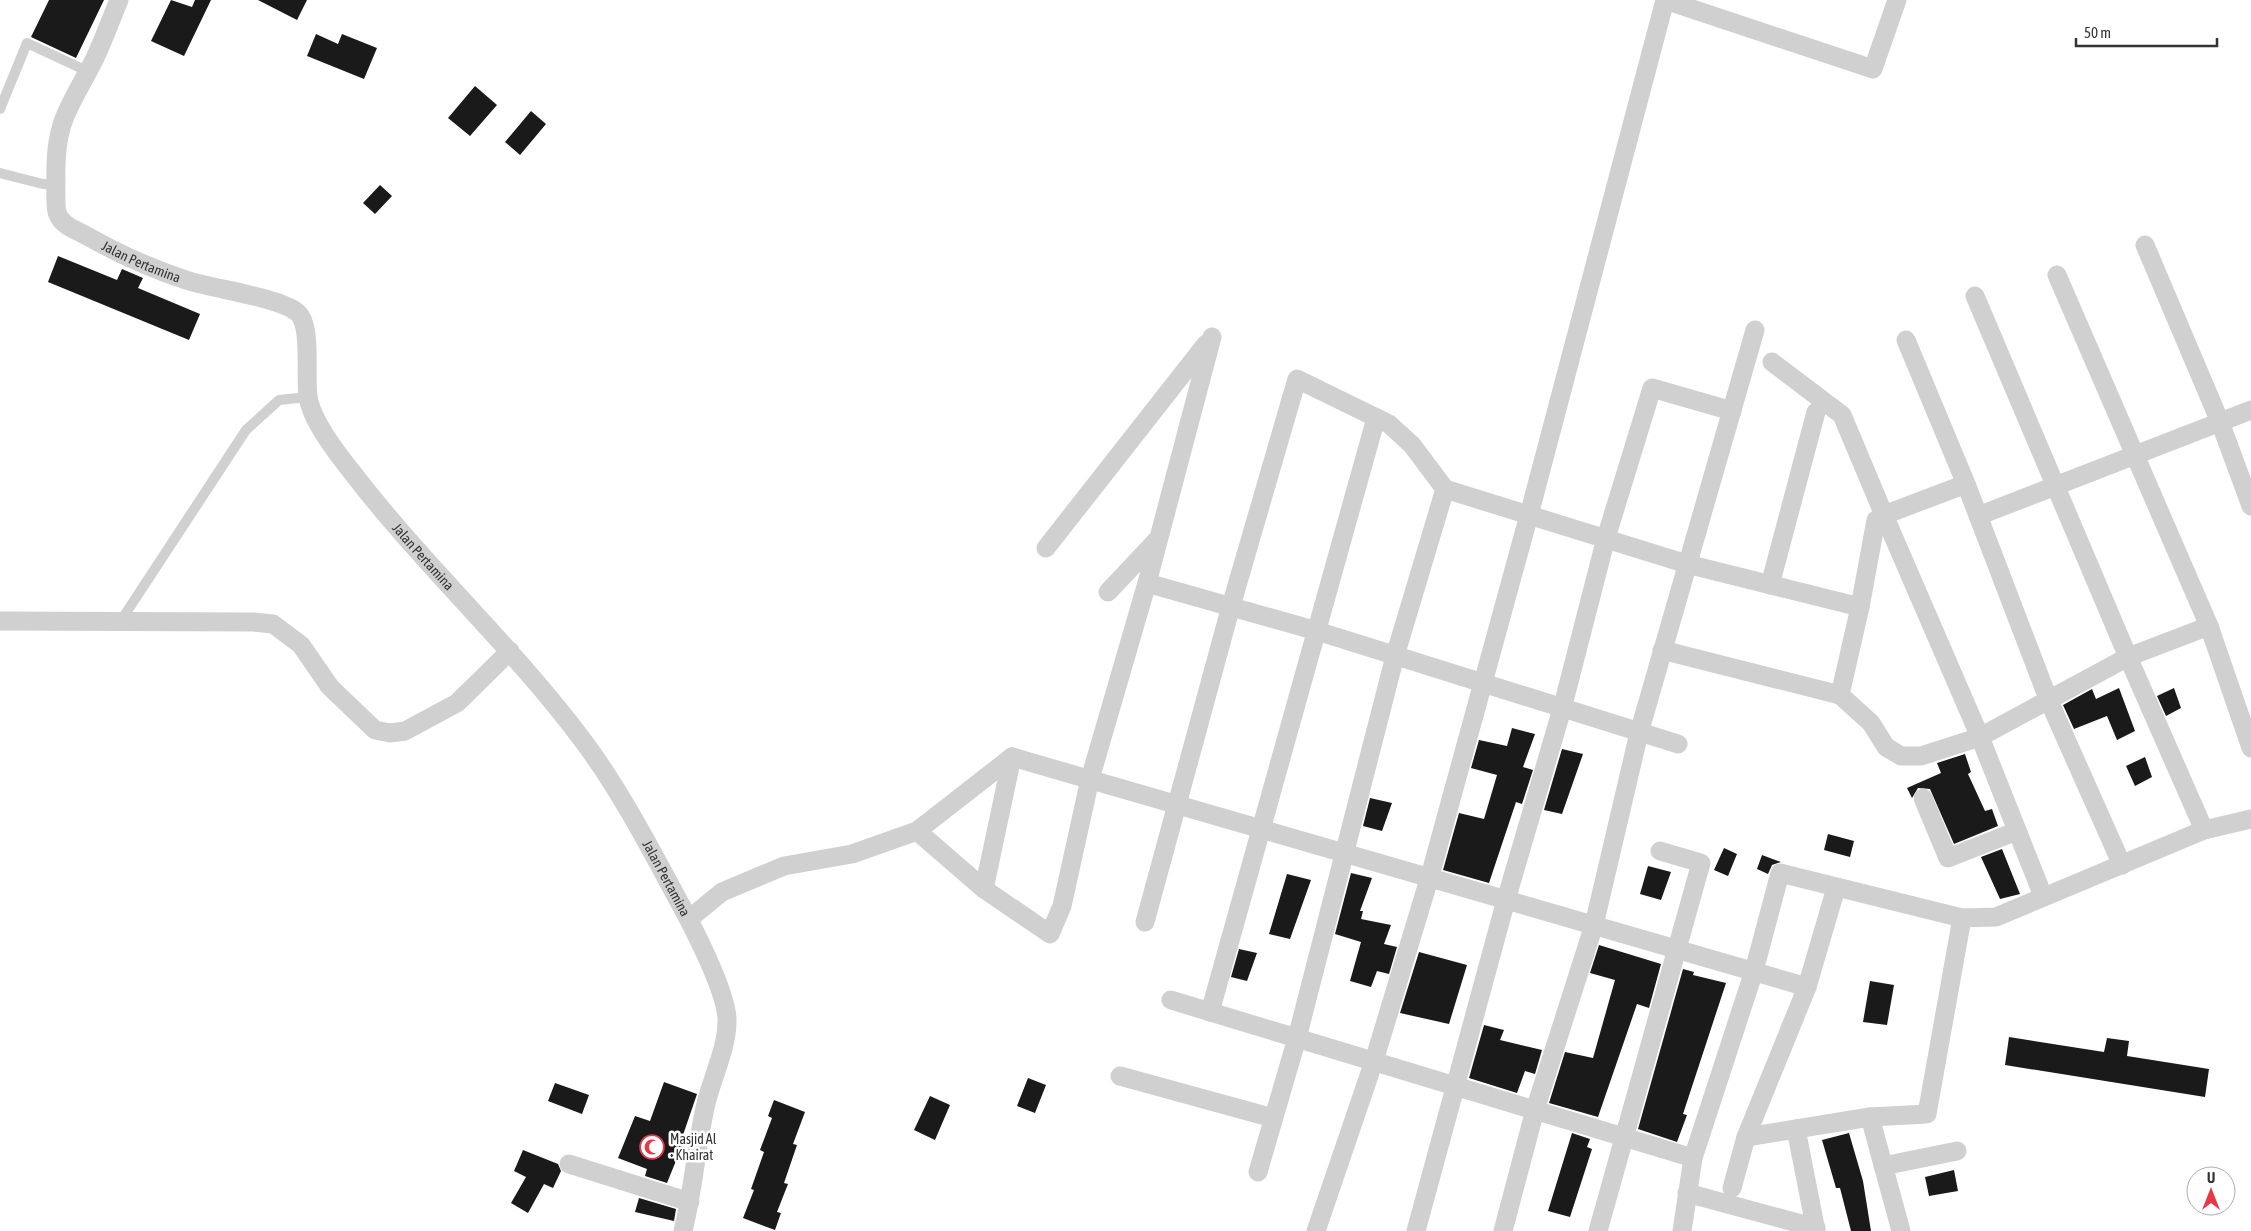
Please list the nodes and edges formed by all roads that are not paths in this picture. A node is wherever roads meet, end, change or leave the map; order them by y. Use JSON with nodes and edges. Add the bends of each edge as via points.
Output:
{"nodes":[{"id":1,"x":119,"y":0,"type":"edge"},
{"id":2,"x":1665,"y":0,"type":"edge"},
{"id":3,"x":1897,"y":0,"type":"edge"},
{"id":4,"x":87,"y":71,"type":"junction"},
{"id":5,"x":0,"y":109,"type":"edge"},
{"id":6,"x":0,"y":173,"type":"edge"},
{"id":7,"x":56,"y":185,"type":"junction"},
{"id":8,"x":2145,"y":245,"type":"dead end"},
{"id":9,"x":2056,"y":275,"type":"dead end"},
{"id":10,"x":1975,"y":296,"type":"dead end"},
{"id":11,"x":1755,"y":330,"type":"dead end"},
{"id":12,"x":1906,"y":340,"type":"dead end"},
{"id":13,"x":1772,"y":362,"type":"dead end"},
{"id":14,"x":308,"y":397,"type":"junction"},
{"id":15,"x":2251,"y":410,"type":"edge"},
{"id":16,"x":1732,"y":411,"type":"junction"},
{"id":17,"x":1816,"y":412,"type":"dead end"},
{"id":18,"x":1376,"y":418,"type":"junction"},
{"id":19,"x":2220,"y":422,"type":"junction"},
{"id":20,"x":2135,"y":455,"type":"junction"},
{"id":21,"x":1966,"y":484,"type":"junction"},
{"id":22,"x":2056,"y":485,"type":"junction"},
{"id":23,"x":1445,"y":489,"type":"junction"},
{"id":24,"x":2251,"y":506,"type":"edge"},
{"id":25,"x":1529,"y":515,"type":"junction"},
{"id":26,"x":1884,"y":515,"type":"junction"},
{"id":27,"x":1978,"y":516,"type":"junction"},
{"id":28,"x":1159,"y":537,"type":"junction"},
{"id":29,"x":1606,"y":538,"type":"junction"},
{"id":30,"x":1046,"y":548,"type":"dead end"},
{"id":31,"x":1687,"y":564,"type":"junction"},
{"id":32,"x":1147,"y":583,"type":"junction"},
{"id":33,"x":1770,"y":584,"type":"junction"},
{"id":34,"x":1108,"y":592,"type":"dead end"},
{"id":35,"x":1231,"y":606,"type":"junction"},
{"id":36,"x":1860,"y":607,"type":"junction"},
{"id":37,"x":0,"y":621,"type":"edge"},
{"id":38,"x":120,"y":622,"type":"junction"},
{"id":39,"x":2209,"y":626,"type":"junction"},
{"id":40,"x":1317,"y":631,"type":"junction"},
{"id":41,"x":1662,"y":650,"type":"junction"},
{"id":42,"x":510,"y":651,"type":"junction"},
{"id":43,"x":1395,"y":656,"type":"junction"},
{"id":44,"x":2128,"y":657,"type":"junction"},
{"id":45,"x":1481,"y":683,"type":"junction"},
{"id":46,"x":1840,"y":695,"type":"junction"},
{"id":47,"x":2049,"y":701,"type":"junction"},
{"id":48,"x":1562,"y":708,"type":"junction"},
{"id":49,"x":1639,"y":732,"type":"junction"},
{"id":50,"x":1980,"y":737,"type":"junction"},
{"id":51,"x":1678,"y":744,"type":"dead end"},
{"id":52,"x":2251,"y":748,"type":"edge"},
{"id":53,"x":1012,"y":757,"type":"junction"},
{"id":54,"x":1090,"y":779,"type":"junction"},
{"id":55,"x":1923,"y":798,"type":"dead end"},
{"id":56,"x":1179,"y":805,"type":"junction"},
{"id":57,"x":2251,"y":819,"type":"edge"},
{"id":58,"x":1260,"y":828,"type":"junction"},
{"id":59,"x":2204,"y":830,"type":"junction"},
{"id":60,"x":917,"y":831,"type":"junction"},
{"id":61,"x":2016,"y":831,"type":"junction"},
{"id":62,"x":1660,"y":851,"type":"dead end"},
{"id":63,"x":1345,"y":853,"type":"junction"},
{"id":64,"x":2122,"y":865,"type":"junction"},
{"id":65,"x":1430,"y":876,"type":"junction"},
{"id":66,"x":1836,"y":888,"type":"junction"},
{"id":67,"x":984,"y":889,"type":"junction"},
{"id":68,"x":2043,"y":896,"type":"junction"},
{"id":69,"x":1506,"y":900,"type":"junction"},
{"id":70,"x":1962,"y":918,"type":"junction"},
{"id":71,"x":689,"y":919,"type":"junction"},
{"id":72,"x":1145,"y":922,"type":"dead end"},
{"id":73,"x":1594,"y":925,"type":"junction"},
{"id":74,"x":1677,"y":949,"type":"junction"},
{"id":75,"x":1754,"y":971,"type":"junction"},
{"id":76,"x":1807,"y":986,"type":"junction"},
{"id":77,"x":1171,"y":1000,"type":"dead end"},
{"id":78,"x":1210,"y":1012,"type":"junction"},
{"id":79,"x":1297,"y":1038,"type":"junction"},
{"id":80,"x":1374,"y":1061,"type":"junction"},
{"id":81,"x":1120,"y":1076,"type":"dead end"},
{"id":82,"x":1456,"y":1086,"type":"junction"},
{"id":83,"x":1535,"y":1110,"type":"junction"},
{"id":84,"x":1870,"y":1117,"type":"junction"},
{"id":85,"x":1273,"y":1118,"type":"junction"},
{"id":86,"x":1796,"y":1129,"type":"junction"},
{"id":87,"x":1625,"y":1137,"type":"junction"},
{"id":88,"x":1746,"y":1137,"type":"junction"},
{"id":89,"x":1958,"y":1151,"type":"dead end"},
{"id":90,"x":1693,"y":1158,"type":"junction"},
{"id":91,"x":569,"y":1164,"type":"dead end"},
{"id":92,"x":1883,"y":1166,"type":"junction"},
{"id":93,"x":1258,"y":1172,"type":"dead end"},
{"id":94,"x":1732,"y":1188,"type":"dead end"},
{"id":95,"x":1686,"y":1194,"type":"junction"},
{"id":96,"x":690,"y":1202,"type":"junction"},
{"id":97,"x":1816,"y":1229,"type":"edge"},
{"id":98,"x":683,"y":1231,"type":"edge"},
{"id":99,"x":1316,"y":1231,"type":"edge"},
{"id":100,"x":1416,"y":1231,"type":"edge"},
{"id":101,"x":1503,"y":1231,"type":"edge"},
{"id":102,"x":1598,"y":1231,"type":"edge"},
{"id":103,"x":1682,"y":1231,"type":"edge"},
{"id":104,"x":1901,"y":1231,"type":"edge"}],
"edges":[{"from":1,"to":4,"type":"street","name":"Jalan Pertamina"},
{"from":2,"to":3,"type":"street","via":[[1873,69]]},
{"from":2,"to":25,"type":"street"},
{"from":4,"to":5,"type":"lane","via":[[27,43]]},
{"from":4,"to":7,"type":"street","name":"Jalan Pertamina","via":[[62,117],[56,151]]},
{"from":6,"to":7,"type":"lane"},
{"from":7,"to":14,"type":"street","name":"Jalan Pertamina","via":[[60,218],[123,256],[188,281],[246,294],[296,311],[304,322]]},
{"from":8,"to":19,"type":"street"},
{"from":9,"to":20,"type":"street"},
{"from":10,"to":22,"type":"street"},
{"from":11,"to":16,"type":"street"},
{"from":12,"to":21,"type":"street"},
{"from":13,"to":26,"type":"street","via":[[1842,415]]},
{"from":14,"to":38,"type":"lane","via":[[279,400],[246,430]]},
{"from":14,"to":42,"type":"street","name":"Jalan Pertamina","via":[[314,415],[355,476]]},
{"from":15,"to":19,"type":"street"},
{"from":16,"to":29,"type":"street","via":[[1652,388]]},
{"from":16,"to":31,"type":"street"},
{"from":17,"to":33,"type":"street"},
{"from":18,"to":23,"type":"street","via":[[1389,424],[1412,445]]},
{"from":18,"to":35,"type":"street","via":[[1298,379]]},
{"from":18,"to":40,"type":"street"},
{"from":19,"to":20,"type":"street"},
{"from":19,"to":24,"type":"street"},
{"from":20,"to":22,"type":"street"},
{"from":20,"to":39,"type":"street"},
{"from":21,"to":26,"type":"street"},
{"from":21,"to":27,"type":"street"},
{"from":22,"to":27,"type":"street"},
{"from":22,"to":44,"type":"street"},
{"from":23,"to":25,"type":"street"},
{"from":23,"to":43,"type":"street"},
{"from":25,"to":29,"type":"street"},
{"from":25,"to":45,"type":"street"},
{"from":26,"to":36,"type":"street","via":[[1876,520]]},
{"from":26,"to":50,"type":"street"},
{"from":27,"to":47,"type":"street"},
{"from":28,"to":30,"type":"street","via":[[1212,337]]},
{"from":28,"to":32,"type":"street"},
{"from":28,"to":34,"type":"street"},
{"from":29,"to":31,"type":"street"},
{"from":29,"to":48,"type":"street"},
{"from":31,"to":33,"type":"street"},
{"from":31,"to":41,"type":"street"},
{"from":32,"to":35,"type":"street"},
{"from":32,"to":54,"type":"street"},
{"from":33,"to":36,"type":"street"},
{"from":35,"to":40,"type":"street"},
{"from":35,"to":56,"type":"street"},
{"from":36,"to":46,"type":"street"},
{"from":37,"to":38,"type":"street"},
{"from":38,"to":42,"type":"street","via":[[273,624],[301,645],[330,687],[375,730],[390,733],[405,731],[457,703]]},
{"from":39,"to":44,"type":"street"},
{"from":39,"to":52,"type":"street"},
{"from":40,"to":43,"type":"street"},
{"from":40,"to":58,"type":"street"},
{"from":41,"to":46,"type":"street"},
{"from":41,"to":49,"type":"street"},
{"from":42,"to":71,"type":"street","name":"Jalan Pertamina","via":[[586,745]]},
{"from":43,"to":45,"type":"street"},
{"from":43,"to":63,"type":"street"},
{"from":44,"to":47,"type":"street"},
{"from":44,"to":59,"type":"street"},
{"from":45,"to":48,"type":"street"},
{"from":45,"to":65,"type":"street"},
{"from":46,"to":50,"type":"street","via":[[1871,723],[1886,747],[1901,756],[1921,756]]},
{"from":47,"to":50,"type":"street"},
{"from":47,"to":64,"type":"street"},
{"from":48,"to":49,"type":"street"},
{"from":48,"to":69,"type":"street"},
{"from":49,"to":51,"type":"street"},
{"from":49,"to":73,"type":"street"},
{"from":50,"to":61,"type":"street"},
{"from":53,"to":54,"type":"street"},
{"from":53,"to":60,"type":"street"},
{"from":53,"to":67,"type":"street"},
{"from":54,"to":56,"type":"street"},
{"from":54,"to":67,"type":"street","via":[[1062,906],[1050,934]]},
{"from":55,"to":61,"type":"street","via":[[1948,858]]},
{"from":56,"to":58,"type":"street"},
{"from":56,"to":72,"type":"street"},
{"from":57,"to":59,"type":"street"},
{"from":58,"to":63,"type":"street"},
{"from":58,"to":78,"type":"street"},
{"from":59,"to":64,"type":"street"},
{"from":60,"to":67,"type":"street"},
{"from":60,"to":71,"type":"street","via":[[852,854],[784,866],[722,892]]},
{"from":61,"to":68,"type":"street"},
{"from":62,"to":74,"type":"street","via":[[1701,863]]},
{"from":63,"to":65,"type":"street"},
{"from":63,"to":79,"type":"street"},
{"from":64,"to":68,"type":"street"},
{"from":65,"to":69,"type":"street"},
{"from":65,"to":80,"type":"street"},
{"from":66,"to":70,"type":"street"},
{"from":66,"to":75,"type":"street","via":[[1780,873]]},
{"from":66,"to":76,"type":"street"},
{"from":68,"to":70,"type":"street","via":[[1996,917]]},
{"from":69,"to":73,"type":"street"},
{"from":69,"to":82,"type":"street"},
{"from":70,"to":84,"type":"street","via":[[1927,1114]]},
{"from":71,"to":96,"type":"street","name":"Jalan Pertamina","via":[[716,979],[727,1015],[725,1035],[706,1104]]},
{"from":73,"to":74,"type":"street"},
{"from":73,"to":83,"type":"street"},
{"from":74,"to":75,"type":"street"},
{"from":74,"to":87,"type":"street"},
{"from":75,"to":76,"type":"street"},
{"from":75,"to":90,"type":"street"},
{"from":76,"to":88,"type":"street"},
{"from":77,"to":78,"type":"street"},
{"from":78,"to":79,"type":"street"},
{"from":79,"to":80,"type":"street"},
{"from":79,"to":85,"type":"street"},
{"from":80,"to":82,"type":"street"},
{"from":80,"to":99,"type":"street"},
{"from":81,"to":85,"type":"street"},
{"from":82,"to":83,"type":"street"},
{"from":82,"to":100,"type":"street"},
{"from":83,"to":87,"type":"street"},
{"from":83,"to":101,"type":"street"},
{"from":84,"to":86,"type":"street"},
{"from":84,"to":92,"type":"street"},
{"from":85,"to":93,"type":"street"},
{"from":86,"to":88,"type":"street"},
{"from":86,"to":97,"type":"street"},
{"from":87,"to":90,"type":"street"},
{"from":87,"to":102,"type":"street"},
{"from":88,"to":94,"type":"street"},
{"from":89,"to":92,"type":"street"},
{"from":90,"to":95,"type":"street"},
{"from":91,"to":96,"type":"street"},
{"from":92,"to":104,"type":"street"},
{"from":95,"to":97,"type":"street"},
{"from":95,"to":103,"type":"street"},
{"from":96,"to":98,"type":"street","name":"Jalan Pertamina"}]}
